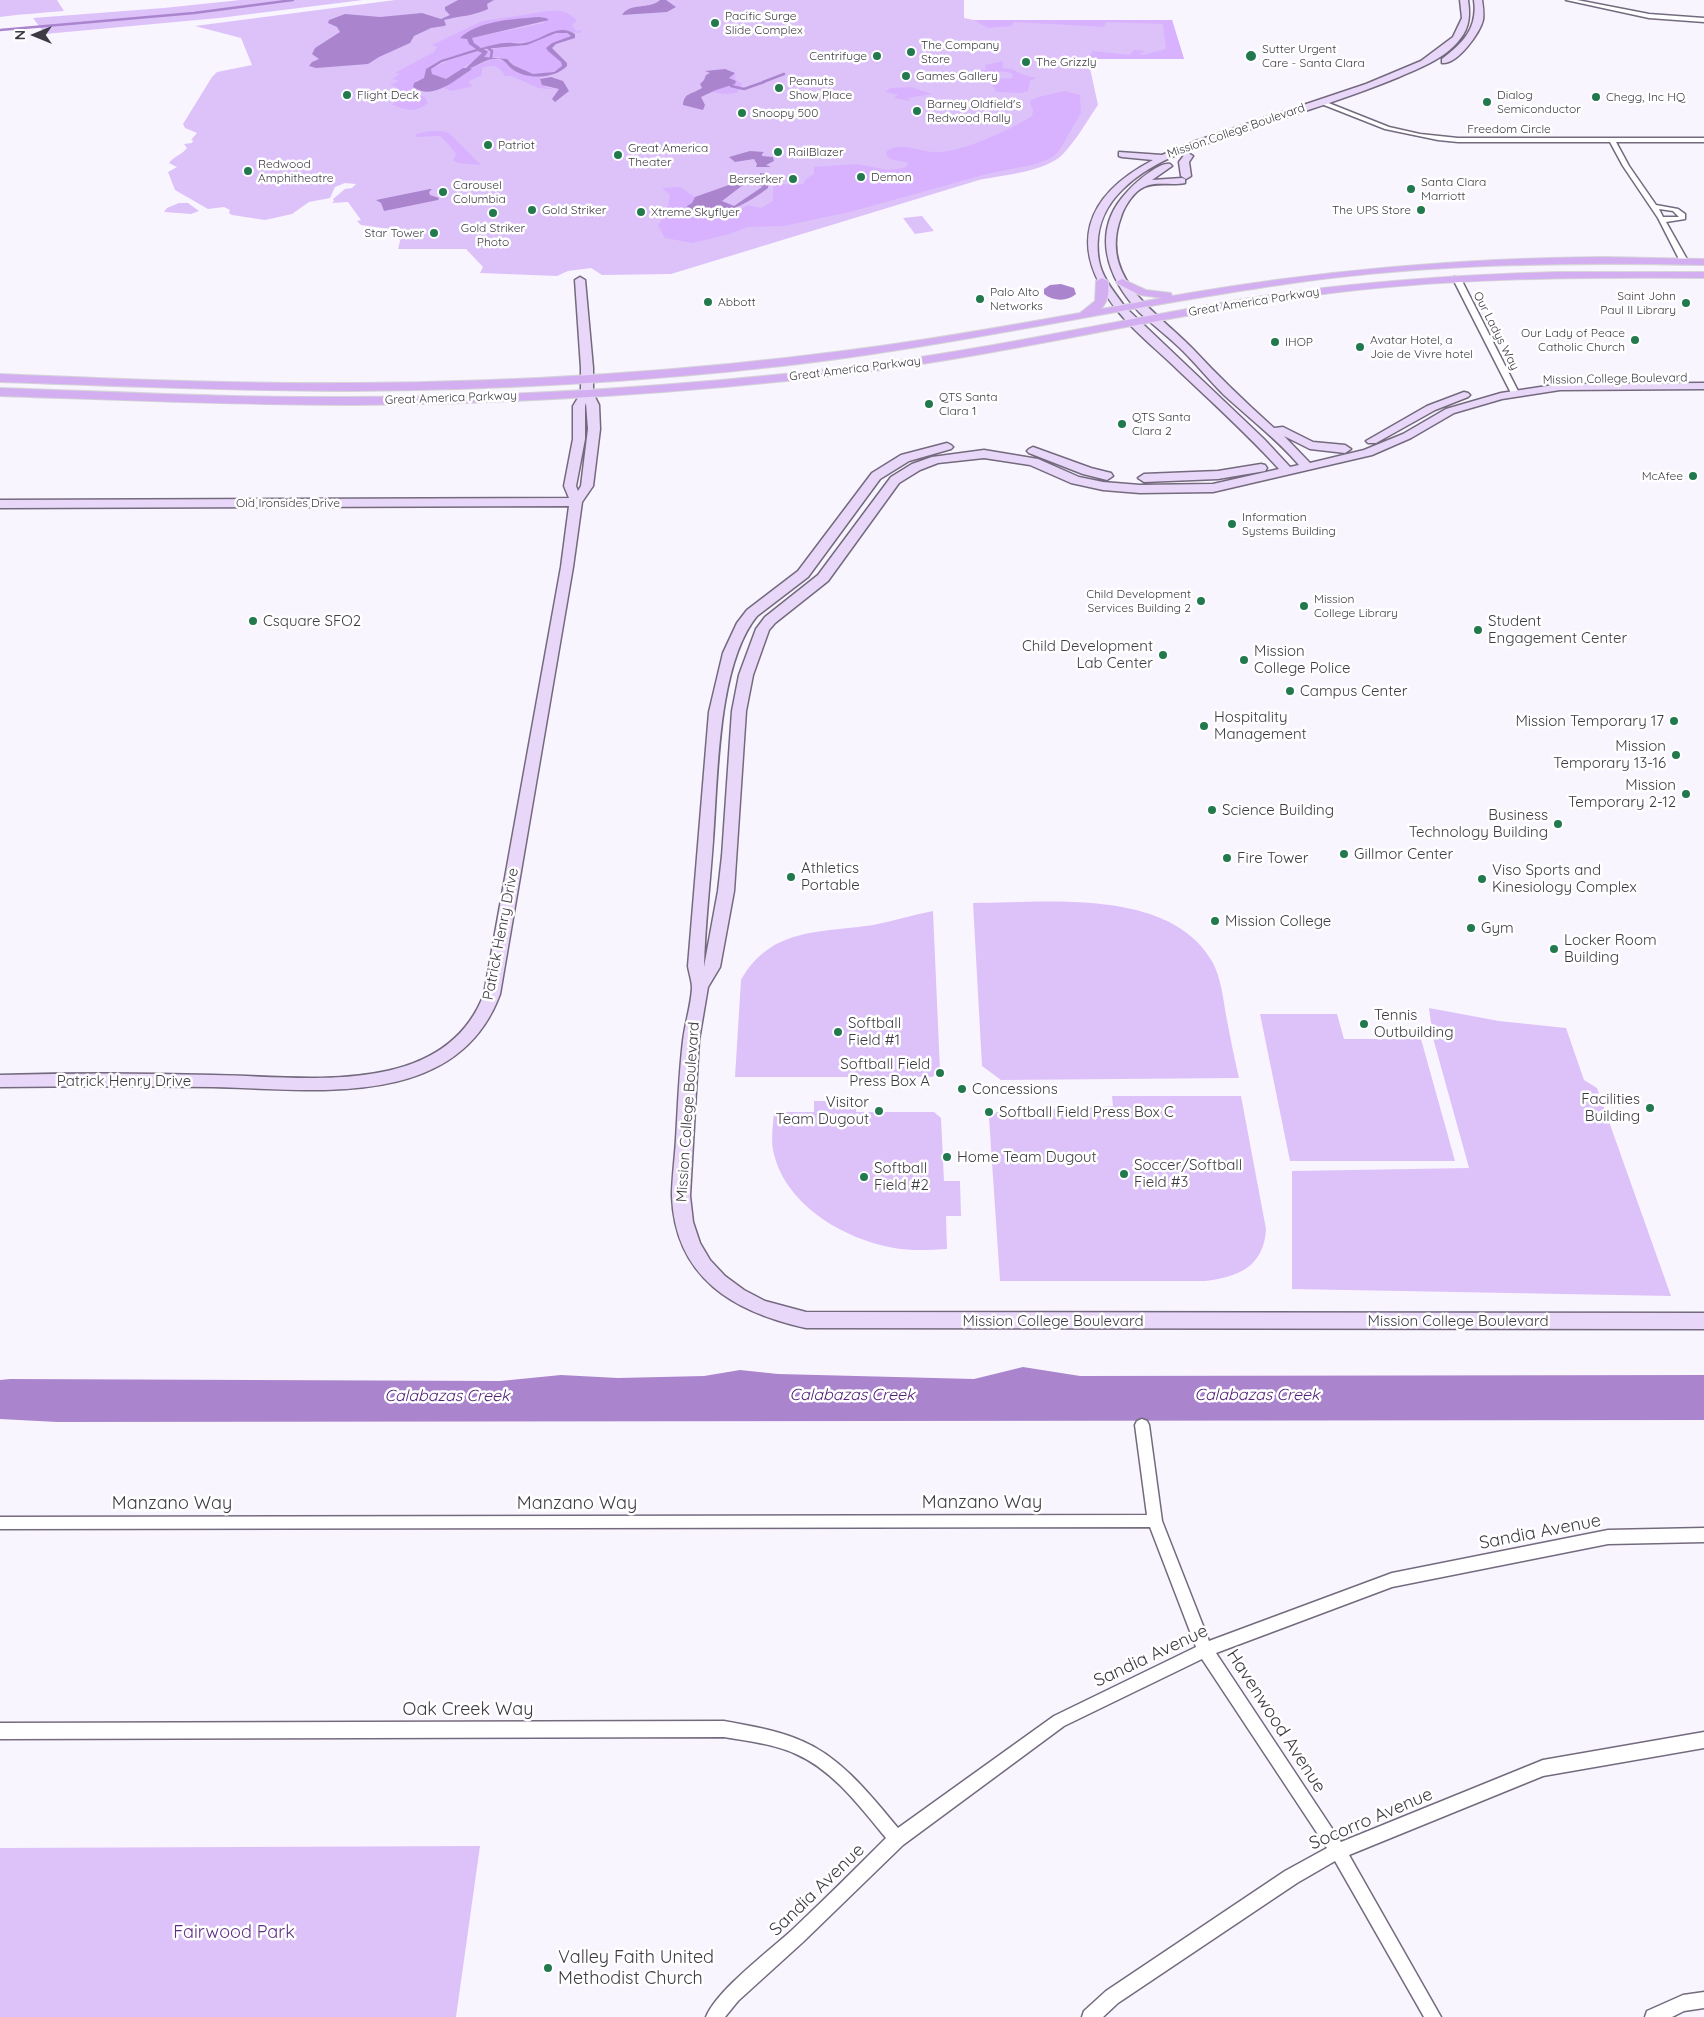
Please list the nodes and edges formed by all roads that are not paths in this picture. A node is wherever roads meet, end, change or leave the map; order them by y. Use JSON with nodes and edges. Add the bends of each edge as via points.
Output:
{"nodes":[{"id":1,"x":1464,"y":0,"type":"edge"},
{"id":2,"x":1478,"y":0,"type":"edge"},
{"id":3,"x":1568,"y":0,"type":"edge"},
{"id":4,"x":1704,"y":20,"type":"edge"},
{"id":5,"x":1439,"y":65,"type":"dead end"},
{"id":6,"x":1410,"y":80,"type":"dead end"},
{"id":7,"x":1320,"y":102,"type":"junction"},
{"id":8,"x":1331,"y":106,"type":"junction"},
{"id":9,"x":1612,"y":140,"type":"junction"},
{"id":10,"x":1704,"y":140,"type":"edge"},
{"id":11,"x":1188,"y":156,"type":"junction"},
{"id":12,"x":1163,"y":158,"type":"junction"},
{"id":13,"x":1124,"y":165,"type":"junction"},
{"id":14,"x":1140,"y":185,"type":"junction"},
{"id":15,"x":1654,"y":207,"type":"junction"},
{"id":16,"x":1661,"y":218,"type":"junction"},
{"id":17,"x":1684,"y":261,"type":"junction"},
{"id":18,"x":1704,"y":262,"type":"edge"},
{"id":19,"x":1704,"y":275,"type":"edge"},
{"id":20,"x":1457,"y":279,"type":"junction"},
{"id":21,"x":580,"y":280,"type":"dead end"},
{"id":22,"x":1102,"y":281,"type":"junction"},
{"id":23,"x":1122,"y":282,"type":"junction"},
{"id":24,"x":1187,"y":296,"type":"junction"},
{"id":25,"x":1140,"y":305,"type":"junction"},
{"id":26,"x":1121,"y":309,"type":"junction"},
{"id":27,"x":1080,"y":317,"type":"junction"},
{"id":28,"x":1153,"y":318,"type":"junction"},
{"id":29,"x":1134,"y":322,"type":"junction"},
{"id":30,"x":0,"y":378,"type":"edge"},
{"id":31,"x":1704,"y":378,"type":"edge"},
{"id":32,"x":587,"y":379,"type":"junction"},
{"id":33,"x":1704,"y":386,"type":"edge"},
{"id":34,"x":1512,"y":388,"type":"junction"},
{"id":35,"x":0,"y":392,"type":"edge"},
{"id":36,"x":587,"y":393,"type":"junction"},
{"id":37,"x":1258,"y":418,"type":"junction"},
{"id":38,"x":1260,"y":441,"type":"junction"},
{"id":39,"x":1345,"y":449,"type":"junction"},
{"id":40,"x":1304,"y":463,"type":"junction"},
{"id":41,"x":1284,"y":468,"type":"junction"},
{"id":42,"x":1238,"y":471,"type":"junction"},
{"id":43,"x":576,"y":502,"type":"junction"},
{"id":44,"x":0,"y":504,"type":"edge"},
{"id":45,"x":700,"y":987,"type":"junction"},
{"id":46,"x":0,"y":1081,"type":"edge"},
{"id":47,"x":1704,"y":1321,"type":"edge"},
{"id":48,"x":1142,"y":1425,"type":"dead end"},
{"id":49,"x":1155,"y":1522,"type":"junction"},
{"id":50,"x":0,"y":1523,"type":"edge"},
{"id":51,"x":1704,"y":1534,"type":"edge"},
{"id":52,"x":1205,"y":1650,"type":"junction"},
{"id":53,"x":0,"y":1731,"type":"edge"},
{"id":54,"x":1704,"y":1740,"type":"edge"},
{"id":55,"x":897,"y":1839,"type":"junction"},
{"id":56,"x":1338,"y":1851,"type":"junction"},
{"id":57,"x":1704,"y":2000,"type":"edge"},
{"id":58,"x":714,"y":2017,"type":"edge"},
{"id":59,"x":1090,"y":2017,"type":"edge"},
{"id":60,"x":1433,"y":2017,"type":"edge"},
{"id":61,"x":1653,"y":2017,"type":"edge"}],
"edges":[{"from":1,"to":7,"type":"street","name":"Mission College Boulevard","via":[[1466,18],[1457,38],[1431,59],[1404,73]]},
{"from":2,"to":5,"type":"street","via":[[1477,28],[1464,47]]},
{"from":3,"to":4,"type":"street","via":[[1650,16]]},
{"from":6,"to":8,"type":"street","name":"Mission College Boulevard"},
{"from":7,"to":8,"type":"street","name":"Freedom Circle"},
{"from":7,"to":12,"type":"street","name":"Mission College Boulevard"},
{"from":8,"to":9,"type":"street","name":"Freedom Circle","via":[[1386,129],[1429,138]]},
{"from":8,"to":11,"type":"street","name":"Mission College Boulevard"},
{"from":9,"to":10,"type":"street","name":"Freedom Circle"},
{"from":9,"to":15,"type":"street"},
{"from":11,"to":14,"type":"street","name":"Mission College Boulevard"},
{"from":11,"to":14,"type":"street","via":[[1184,162],[1184,178]]},
{"from":12,"to":13,"type":"street","name":"Mission College Boulevard"},
{"from":12,"to":13,"type":"street"},
{"from":13,"to":22,"type":"street","name":"Mission College Boulevard","via":[[1094,229],[1093,256]]},
{"from":14,"to":23,"type":"street","name":"Mission College Boulevard","via":[[1121,206],[1111,227],[1112,258]]},
{"from":15,"to":16,"type":"street"},
{"from":15,"to":16,"type":"street","via":[[1677,210],[1683,218]]},
{"from":16,"to":17,"type":"street"},
{"from":17,"to":18,"type":"main road","name":"Great America Parkway"},
{"from":17,"to":24,"type":"main road","name":"Great America Parkway","via":[[1497,262],[1394,268]]},
{"from":19,"to":20,"type":"main road","name":"Great America Parkway"},
{"from":20,"to":28,"type":"main road","name":"Great America Parkway","via":[[1315,292]]},
{"from":20,"to":34,"type":"street","name":"Our Ladys Way"},
{"from":21,"to":32,"type":"street","name":"Patrick Henry Drive"},
{"from":22,"to":26,"type":"street","name":"Mission College Boulevard"},
{"from":22,"to":27,"type":"main road","via":[[1104,297],[1101,303]]},
{"from":23,"to":24,"type":"main road","via":[[1144,293]]},
{"from":23,"to":25,"type":"street","name":"Mission College Boulevard"},
{"from":24,"to":25,"type":"main road","name":"Great America Parkway"},
{"from":25,"to":26,"type":"main road","name":"Great America Parkway"},
{"from":25,"to":28,"type":"street","name":"Mission College Boulevard"},
{"from":26,"to":27,"type":"main road","name":"Great America Parkway"},
{"from":26,"to":29,"type":"street","name":"Mission College Boulevard"},
{"from":27,"to":32,"type":"main road","name":"Great America Parkway","via":[[843,355]]},
{"from":28,"to":29,"type":"main road","name":"Great America Parkway"},
{"from":28,"to":37,"type":"street","name":"Mission College Boulevard"},
{"from":29,"to":36,"type":"main road","name":"Great America Parkway","via":[[881,366],[748,381]]},
{"from":29,"to":38,"type":"street","name":"Mission College Boulevard"},
{"from":30,"to":32,"type":"main road","name":"Great America Parkway","via":[[331,386]]},
{"from":31,"to":34,"type":"street","name":"Mission College Boulevard","via":[[1578,378]]},
{"from":32,"to":36,"type":"street","name":"Patrick Henry Drive"},
{"from":33,"to":34,"type":"street","name":"Mission College Boulevard"},
{"from":34,"to":39,"type":"street","name":"Mission College Boulevard","via":[[1476,391],[1431,408],[1368,443]]},
{"from":34,"to":40,"type":"street","name":"Mission College Boulevard","via":[[1436,418],[1375,451]]},
{"from":35,"to":36,"type":"main road","name":"Great America Parkway","via":[[347,401]]},
{"from":36,"to":43,"type":"street","name":"Patrick Henry Drive","via":[[579,406],[580,429],[570,486]]},
{"from":36,"to":43,"type":"street","name":"Patrick Henry Drive","via":[[593,405],[593,448],[587,486]]},
{"from":37,"to":39,"type":"street","via":[[1301,442]]},
{"from":37,"to":40,"type":"street","name":"Mission College Boulevard"},
{"from":38,"to":41,"type":"street","name":"Mission College Boulevard"},
{"from":38,"to":42,"type":"street","via":[[1247,466]]},
{"from":39,"to":40,"type":"street","name":"Mission College Boulevard"},
{"from":40,"to":41,"type":"street","name":"Mission College Boulevard"},
{"from":41,"to":42,"type":"street","name":"Mission College Boulevard"},
{"from":41,"to":45,"type":"street","name":"Mission College Boulevard","via":[[1212,488],[1140,489],[1075,480],[1034,462],[984,454],[936,460],[895,480],[823,578],[770,620],[750,661],[739,711],[726,891],[712,967]]},
{"from":42,"to":45,"type":"street","name":"Mission College Boulevard","via":[[1127,478],[1087,471],[1026,449],[983,444],[950,446],[919,453],[893,464],[876,476],[803,574],[759,607],[744,623],[730,653],[715,720],[696,966]]},
{"from":43,"to":44,"type":"street","name":"Old Ironsides Drive"},
{"from":43,"to":46,"type":"street","name":"Patrick Henry Drive","via":[[492,994],[483,1015],[464,1040],[419,1069],[363,1083]]},
{"from":45,"to":47,"type":"street","name":"Mission College Boulevard","via":[[691,1040],[681,1213],[685,1231],[703,1266],[732,1292],[765,1310],[789,1317],[825,1321]]},
{"from":48,"to":49,"type":"street","name":"Havenwood Avenue"},
{"from":49,"to":50,"type":"street","name":"Manzano Way"},
{"from":49,"to":52,"type":"street","name":"Havenwood Avenue"},
{"from":51,"to":52,"type":"street","name":"Sandia Avenue","via":[[1608,1537],[1392,1580]]},
{"from":52,"to":55,"type":"street","name":"Sandia Avenue","via":[[1059,1721]]},
{"from":52,"to":56,"type":"street","name":"Havenwood Avenue"},
{"from":53,"to":55,"type":"street","name":"Oak Creek Way","via":[[724,1729],[800,1748],[830,1767]]},
{"from":54,"to":56,"type":"street","name":"Socorro Avenue","via":[[1543,1768]]},
{"from":55,"to":58,"type":"street","name":"Sandia Avenue","via":[[732,1995]]},
{"from":56,"to":59,"type":"street","name":"Socorro Avenue","via":[[1291,1877],[1112,1997]]},
{"from":56,"to":60,"type":"street","name":"Havenwood Avenue"},
{"from":57,"to":61,"type":"street","via":[[1683,2003]]}]}
